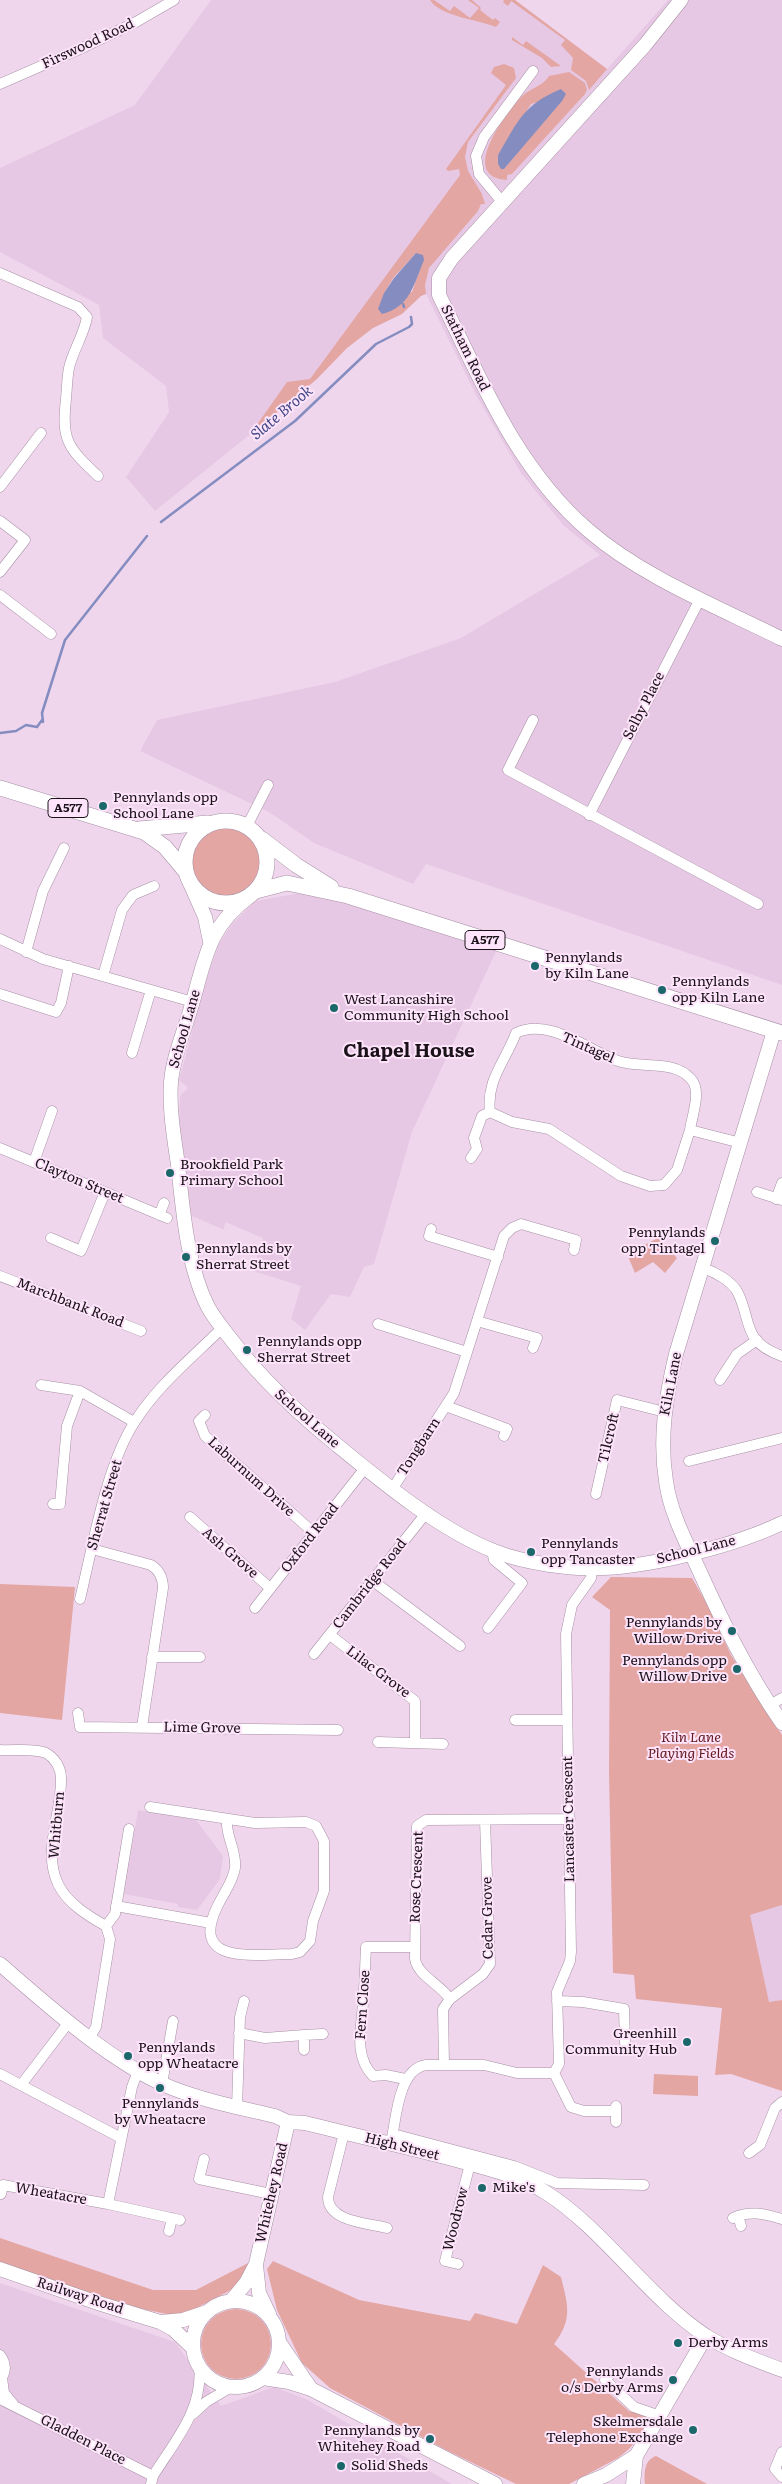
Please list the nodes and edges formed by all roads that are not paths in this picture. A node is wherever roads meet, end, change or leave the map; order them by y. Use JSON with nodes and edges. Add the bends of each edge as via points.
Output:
{"nodes":[{"id":1,"x":174,"y":0,"type":"edge"},
{"id":2,"x":681,"y":0,"type":"edge"},
{"id":3,"x":533,"y":71,"type":"dead end"},
{"id":4,"x":0,"y":84,"type":"edge"},
{"id":5,"x":503,"y":202,"type":"junction"},
{"id":6,"x":0,"y":273,"type":"edge"},
{"id":7,"x":41,"y":433,"type":"dead end"},
{"id":8,"x":98,"y":476,"type":"dead end"},
{"id":9,"x":0,"y":487,"type":"edge"},
{"id":10,"x":0,"y":521,"type":"edge"},
{"id":11,"x":0,"y":572,"type":"edge"},
{"id":12,"x":0,"y":595,"type":"edge"},
{"id":13,"x":700,"y":599,"type":"junction"},
{"id":14,"x":51,"y":634,"type":"dead end"},
{"id":15,"x":782,"y":638,"type":"edge"},
{"id":16,"x":533,"y":720,"type":"dead end"},
{"id":17,"x":268,"y":785,"type":"dead end"},
{"id":18,"x":0,"y":788,"type":"edge"},
{"id":19,"x":589,"y":815,"type":"junction"},
{"id":20,"x":213,"y":822,"type":"junction"},
{"id":21,"x":246,"y":826,"type":"junction"},
{"id":22,"x":135,"y":828,"type":"junction"},
{"id":23,"x":259,"y":837,"type":"junction"},
{"id":24,"x":64,"y":848,"type":"dead end"},
{"id":25,"x":188,"y":878,"type":"junction"},
{"id":26,"x":154,"y":886,"type":"dead end"},
{"id":27,"x":253,"y":894,"type":"junction"},
{"id":28,"x":348,"y":896,"type":"junction"},
{"id":29,"x":758,"y":904,"type":"dead end"},
{"id":30,"x":0,"y":939,"type":"edge"},
{"id":31,"x":210,"y":941,"type":"junction"},
{"id":32,"x":26,"y":952,"type":"junction"},
{"id":33,"x":70,"y":966,"type":"junction"},
{"id":34,"x":102,"y":976,"type":"junction"},
{"id":35,"x":151,"y":990,"type":"junction"},
{"id":36,"x":0,"y":994,"type":"edge"},
{"id":37,"x":192,"y":1002,"type":"junction"},
{"id":38,"x":778,"y":1032,"type":"edge"},
{"id":39,"x":132,"y":1053,"type":"dead end"},
{"id":40,"x":52,"y":1111,"type":"dead end"},
{"id":41,"x":490,"y":1112,"type":"junction"},
{"id":42,"x":690,"y":1130,"type":"junction"},
{"id":43,"x":741,"y":1143,"type":"junction"},
{"id":44,"x":0,"y":1148,"type":"edge"},
{"id":45,"x":471,"y":1158,"type":"dead end"},
{"id":46,"x":34,"y":1162,"type":"junction"},
{"id":47,"x":782,"y":1183,"type":"edge"},
{"id":48,"x":105,"y":1192,"type":"junction"},
{"id":49,"x":757,"y":1192,"type":"dead end"},
{"id":50,"x":779,"y":1200,"type":"edge"},
{"id":51,"x":164,"y":1203,"type":"dead end"},
{"id":52,"x":431,"y":1230,"type":"dead end"},
{"id":53,"x":51,"y":1238,"type":"dead end"},
{"id":54,"x":574,"y":1250,"type":"dead end"},
{"id":55,"x":498,"y":1257,"type":"junction"},
{"id":56,"x":703,"y":1268,"type":"junction"},
{"id":57,"x":0,"y":1276,"type":"edge"},
{"id":58,"x":477,"y":1321,"type":"junction"},
{"id":59,"x":378,"y":1324,"type":"dead end"},
{"id":60,"x":222,"y":1328,"type":"junction"},
{"id":61,"x":141,"y":1331,"type":"dead end"},
{"id":62,"x":757,"y":1340,"type":"junction"},
{"id":63,"x":533,"y":1348,"type":"dead end"},
{"id":64,"x":467,"y":1352,"type":"junction"},
{"id":65,"x":782,"y":1356,"type":"edge"},
{"id":66,"x":720,"y":1380,"type":"dead end"},
{"id":67,"x":41,"y":1385,"type":"dead end"},
{"id":68,"x":80,"y":1391,"type":"junction"},
{"id":69,"x":446,"y":1406,"type":"junction"},
{"id":70,"x":664,"y":1412,"type":"junction"},
{"id":71,"x":205,"y":1416,"type":"dead end"},
{"id":72,"x":134,"y":1422,"type":"junction"},
{"id":73,"x":504,"y":1436,"type":"dead end"},
{"id":74,"x":782,"y":1438,"type":"edge"},
{"id":75,"x":689,"y":1461,"type":"dead end"},
{"id":76,"x":365,"y":1468,"type":"junction"},
{"id":77,"x":393,"y":1488,"type":"junction"},
{"id":78,"x":596,"y":1494,"type":"dead end"},
{"id":79,"x":53,"y":1504,"type":"dead end"},
{"id":80,"x":427,"y":1512,"type":"junction"},
{"id":81,"x":190,"y":1517,"type":"dead end"},
{"id":82,"x":782,"y":1523,"type":"edge"},
{"id":83,"x":314,"y":1533,"type":"junction"},
{"id":84,"x":92,"y":1549,"type":"junction"},
{"id":85,"x":492,"y":1550,"type":"junction"},
{"id":86,"x":690,"y":1553,"type":"junction"},
{"id":87,"x":592,"y":1568,"type":"junction"},
{"id":88,"x":373,"y":1581,"type":"junction"},
{"id":89,"x":270,"y":1588,"type":"junction"},
{"id":90,"x":80,"y":1598,"type":"dead end"},
{"id":91,"x":255,"y":1608,"type":"dead end"},
{"id":92,"x":488,"y":1628,"type":"dead end"},
{"id":93,"x":330,"y":1635,"type":"junction"},
{"id":94,"x":460,"y":1646,"type":"dead end"},
{"id":95,"x":314,"y":1654,"type":"dead end"},
{"id":96,"x":152,"y":1657,"type":"junction"},
{"id":97,"x":200,"y":1657,"type":"dead end"},
{"id":98,"x":782,"y":1698,"type":"edge"},
{"id":99,"x":770,"y":1705,"type":"junction"},
{"id":100,"x":78,"y":1712,"type":"dead end"},
{"id":101,"x":515,"y":1720,"type":"dead end"},
{"id":102,"x":567,"y":1720,"type":"junction"},
{"id":103,"x":782,"y":1723,"type":"edge"},
{"id":104,"x":142,"y":1727,"type":"junction"},
{"id":105,"x":338,"y":1730,"type":"dead end"},
{"id":106,"x":378,"y":1742,"type":"dead end"},
{"id":107,"x":415,"y":1744,"type":"junction"},
{"id":108,"x":443,"y":1744,"type":"dead end"},
{"id":109,"x":0,"y":1750,"type":"edge"},
{"id":110,"x":150,"y":1807,"type":"dead end"},
{"id":111,"x":570,"y":1819,"type":"junction"},
{"id":112,"x":227,"y":1820,"type":"junction"},
{"id":113,"x":485,"y":1820,"type":"junction"},
{"id":114,"x":129,"y":1828,"type":"dead end"},
{"id":115,"x":116,"y":1906,"type":"junction"},
{"id":116,"x":211,"y":1923,"type":"junction"},
{"id":117,"x":106,"y":1926,"type":"junction"},
{"id":118,"x":355,"y":1947,"type":"dead end"},
{"id":119,"x":366,"y":1947,"type":"junction"},
{"id":120,"x":415,"y":1947,"type":"junction"},
{"id":121,"x":0,"y":1964,"type":"edge"},
{"id":122,"x":450,"y":1999,"type":"junction"},
{"id":123,"x":244,"y":2001,"type":"dead end"},
{"id":124,"x":557,"y":2001,"type":"junction"},
{"id":125,"x":173,"y":2021,"type":"dead end"},
{"id":126,"x":69,"y":2022,"type":"junction"},
{"id":127,"x":239,"y":2033,"type":"junction"},
{"id":128,"x":323,"y":2034,"type":"dead end"},
{"id":129,"x":304,"y":2035,"type":"junction"},
{"id":130,"x":90,"y":2037,"type":"junction"},
{"id":131,"x":625,"y":2042,"type":"dead end"},
{"id":132,"x":304,"y":2050,"type":"dead end"},
{"id":133,"x":444,"y":2065,"type":"junction"},
{"id":134,"x":138,"y":2071,"type":"junction"},
{"id":135,"x":554,"y":2072,"type":"junction"},
{"id":136,"x":0,"y":2074,"type":"edge"},
{"id":137,"x":405,"y":2079,"type":"junction"},
{"id":138,"x":162,"y":2084,"type":"junction"},
{"id":139,"x":21,"y":2085,"type":"junction"},
{"id":140,"x":782,"y":2102,"type":"edge"},
{"id":141,"x":237,"y":2107,"type":"junction"},
{"id":142,"x":288,"y":2122,"type":"junction"},
{"id":143,"x":616,"y":2122,"type":"dead end"},
{"id":144,"x":344,"y":2133,"type":"junction"},
{"id":145,"x":121,"y":2138,"type":"junction"},
{"id":146,"x":392,"y":2138,"type":"junction"},
{"id":147,"x":749,"y":2153,"type":"dead end"},
{"id":148,"x":204,"y":2159,"type":"dead end"},
{"id":149,"x":470,"y":2164,"type":"junction"},
{"id":150,"x":644,"y":2185,"type":"dead end"},
{"id":151,"x":1,"y":2194,"type":"edge"},
{"id":152,"x":271,"y":2194,"type":"junction"},
{"id":153,"x":108,"y":2204,"type":"junction"},
{"id":154,"x":782,"y":2218,"type":"edge"},
{"id":155,"x":737,"y":2220,"type":"dead end"},
{"id":156,"x":387,"y":2228,"type":"dead end"},
{"id":157,"x":169,"y":2232,"type":"dead end"},
{"id":158,"x":257,"y":2258,"type":"junction"},
{"id":159,"x":458,"y":2264,"type":"dead end"},
{"id":160,"x":0,"y":2270,"type":"edge"},
{"id":161,"x":231,"y":2301,"type":"junction"},
{"id":162,"x":207,"y":2312,"type":"junction"},
{"id":163,"x":272,"y":2320,"type":"junction"},
{"id":164,"x":160,"y":2322,"type":"junction"},
{"id":165,"x":706,"y":2336,"type":"junction"},
{"id":166,"x":279,"y":2342,"type":"junction"},
{"id":167,"x":193,"y":2348,"type":"junction"},
{"id":168,"x":0,"y":2355,"type":"edge"},
{"id":169,"x":199,"y":2366,"type":"junction"},
{"id":170,"x":782,"y":2370,"type":"edge"},
{"id":171,"x":610,"y":2373,"type":"dead end"},
{"id":172,"x":263,"y":2378,"type":"junction"},
{"id":173,"x":1,"y":2379,"type":"edge"},
{"id":174,"x":231,"y":2387,"type":"junction"},
{"id":175,"x":310,"y":2389,"type":"junction"},
{"id":176,"x":0,"y":2399,"type":"edge"},
{"id":177,"x":13,"y":2404,"type":"junction"},
{"id":178,"x":192,"y":2414,"type":"junction"},
{"id":179,"x":660,"y":2416,"type":"junction"},
{"id":180,"x":782,"y":2452,"type":"edge"},
{"id":181,"x":637,"y":2455,"type":"junction"},
{"id":182,"x":782,"y":2477,"type":"edge"},
{"id":183,"x":152,"y":2480,"type":"edge"},
{"id":184,"x":495,"y":2484,"type":"edge"},
{"id":185,"x":584,"y":2484,"type":"edge"},
{"id":186,"x":633,"y":2484,"type":"edge"}],
"edges":[{"from":1,"to":4,"type":"street","name":"Firswood Road","via":[[96,41]]},
{"from":2,"to":5,"type":"street","name":"Statham Road","via":[[645,45]]},
{"from":3,"to":5,"type":"street","via":[[484,137],[476,156],[479,174]]},
{"from":5,"to":13,"type":"street","name":"Statham Road","via":[[452,258],[439,278],[439,295],[495,407],[531,467],[559,502],[616,552]]},
{"from":6,"to":8,"type":"street","via":[[78,308],[86,317],[69,367],[63,424],[67,440],[77,456]]},
{"from":7,"to":9,"type":"street"},
{"from":10,"to":11,"type":"street","via":[[25,540]]},
{"from":12,"to":14,"type":"street"},
{"from":13,"to":15,"type":"street","name":"Statham Road"},
{"from":13,"to":19,"type":"street","name":"Selby Place"},
{"from":16,"to":19,"type":"street","via":[[508,770]]},
{"from":17,"to":21,"type":"street"},
{"from":18,"to":22,"type":"main road","number":"A577"},
{"from":19,"to":29,"type":"street"},
{"from":20,"to":21,"type":"main road","number":"A577","via":[[236,822]]},
{"from":20,"to":22,"type":"main road","number":"A577","via":[[159,829]]},
{"from":20,"to":25,"type":"main road","via":[[202,828],[190,842],[184,860]]},
{"from":21,"to":23,"type":"main road","number":"A577"},
{"from":22,"to":25,"type":"main road","number":"A577","via":[[165,847]]},
{"from":23,"to":27,"type":"main road","via":[[265,847],[267,871]]},
{"from":23,"to":28,"type":"main road","number":"A577","via":[[296,865]]},
{"from":24,"to":32,"type":"street","via":[[43,891]]},
{"from":25,"to":27,"type":"main road","number":"A577","via":[[199,894],[210,901],[238,902]]},
{"from":25,"to":31,"type":"street","name":"School Lane","via":[[206,917]]},
{"from":26,"to":34,"type":"street","via":[[133,895],[122,910]]},
{"from":27,"to":28,"type":"main road","number":"A577","via":[[287,883]]},
{"from":27,"to":31,"type":"street","name":"School Lane","via":[[224,918]]},
{"from":28,"to":38,"type":"main road","number":"A577"},
{"from":30,"to":32,"type":"street"},
{"from":31,"to":37,"type":"street","name":"School Lane"},
{"from":32,"to":33,"type":"street"},
{"from":33,"to":34,"type":"street"},
{"from":33,"to":36,"type":"street","via":[[56,1012]]},
{"from":34,"to":35,"type":"street"},
{"from":35,"to":37,"type":"street"},
{"from":35,"to":39,"type":"street"},
{"from":37,"to":60,"type":"street","name":"School Lane","via":[[171,1078],[173,1128],[185,1231],[206,1304]]},
{"from":38,"to":43,"type":"street","name":"Kiln Lane"},
{"from":40,"to":46,"type":"street"},
{"from":41,"to":42,"type":"street","name":"Tintagel","via":[[512,1122],[549,1130],[621,1176],[658,1187],[664,1186],[677,1170]]},
{"from":41,"to":42,"type":"street","name":"Tintagel","via":[[490,1087],[516,1033],[527,1028],[546,1030],[619,1062],[671,1067],[685,1073],[692,1080],[696,1092]]},
{"from":41,"to":45,"type":"street","via":[[482,1116],[474,1138],[477,1149]]},
{"from":42,"to":43,"type":"street"},
{"from":43,"to":56,"type":"street","name":"Kiln Lane"},
{"from":44,"to":46,"type":"street","name":"Clayton Street"},
{"from":46,"to":48,"type":"street","name":"Clayton Street"},
{"from":47,"to":50,"type":"street"},
{"from":48,"to":51,"type":"street","name":"Clayton Street","via":[[163,1217]]},
{"from":48,"to":53,"type":"street","via":[[81,1251]]},
{"from":49,"to":50,"type":"street"},
{"from":52,"to":55,"type":"street","via":[[429,1236]]},
{"from":54,"to":55,"type":"street","name":"Tongbarn","via":[[576,1240],[521,1224],[504,1236]]},
{"from":55,"to":58,"type":"street","name":"Tongbarn"},
{"from":56,"to":62,"type":"street","via":[[724,1278],[738,1292],[745,1321]]},
{"from":56,"to":70,"type":"street","name":"Kiln Lane","via":[[676,1354]]},
{"from":57,"to":61,"type":"street","name":"Marchbank Road"},
{"from":58,"to":63,"type":"street","via":[[537,1338]]},
{"from":58,"to":64,"type":"street","name":"Tongbarn"},
{"from":59,"to":64,"type":"street"},
{"from":60,"to":72,"type":"street","name":"Sherrat Street","via":[[150,1400]]},
{"from":60,"to":76,"type":"street","name":"School Lane","via":[[269,1385]]},
{"from":62,"to":65,"type":"street","via":[[770,1352]]},
{"from":62,"to":66,"type":"street","via":[[737,1354]]},
{"from":64,"to":69,"type":"street","name":"Tongbarn","via":[[454,1393]]},
{"from":67,"to":68,"type":"street"},
{"from":68,"to":72,"type":"street"},
{"from":68,"to":79,"type":"street","via":[[67,1426],[60,1504]]},
{"from":69,"to":73,"type":"street","name":"Tongbarn","via":[[507,1429]]},
{"from":69,"to":77,"type":"street","name":"Tongbarn"},
{"from":70,"to":78,"type":"street","name":"Tilcroft","via":[[617,1400]]},
{"from":70,"to":86,"type":"street","name":"Kiln Lane","via":[[666,1482]]},
{"from":71,"to":83,"type":"street","name":"Laburnum Drive","via":[[199,1421],[205,1436]]},
{"from":72,"to":84,"type":"street","name":"Sherrat Street","via":[[116,1460]]},
{"from":74,"to":75,"type":"street"},
{"from":76,"to":77,"type":"street","name":"School Lane"},
{"from":76,"to":83,"type":"street","name":"Oxford Road"},
{"from":77,"to":80,"type":"street","name":"School Lane"},
{"from":80,"to":85,"type":"street","name":"School Lane"},
{"from":80,"to":88,"type":"street","name":"Cambridge Road"},
{"from":81,"to":89,"type":"street","name":"Ash Grove"},
{"from":82,"to":86,"type":"street","name":"School Lane","via":[[765,1532]]},
{"from":83,"to":89,"type":"street","name":"Oxford Road"},
{"from":84,"to":90,"type":"street","name":"Sherrat Street"},
{"from":84,"to":96,"type":"street","via":[[146,1563],[160,1574],[163,1588]]},
{"from":85,"to":87,"type":"street","name":"School Lane","via":[[519,1559]]},
{"from":85,"to":92,"type":"street","via":[[494,1560],[522,1583]]},
{"from":86,"to":87,"type":"street","name":"School Lane","via":[[626,1566]]},
{"from":86,"to":99,"type":"street","name":"Kiln Lane","via":[[736,1648]]},
{"from":87,"to":102,"type":"street","name":"Lancaster Crescent","via":[[591,1578],[572,1605],[567,1623]]},
{"from":88,"to":93,"type":"street","name":"Cambridge Road"},
{"from":88,"to":94,"type":"street"},
{"from":89,"to":91,"type":"street","name":"Oxford Road"},
{"from":93,"to":95,"type":"street","name":"Cambridge Road"},
{"from":93,"to":107,"type":"street","name":"Lilac Grove","via":[[416,1701]]},
{"from":96,"to":97,"type":"street"},
{"from":96,"to":104,"type":"street"},
{"from":98,"to":99,"type":"street"},
{"from":99,"to":103,"type":"street","name":"Kiln Lane"},
{"from":100,"to":104,"type":"street","name":"Lime Grove","via":[[80,1726]]},
{"from":101,"to":102,"type":"street"},
{"from":102,"to":111,"type":"street","name":"Lancaster Crescent"},
{"from":104,"to":105,"type":"street","name":"Lime Grove"},
{"from":106,"to":107,"type":"street"},
{"from":107,"to":108,"type":"street"},
{"from":109,"to":117,"type":"street","name":"Whitburn","via":[[37,1751],[50,1756],[59,1765],[61,1778],[52,1851],[54,1874],[74,1904]]},
{"from":110,"to":112,"type":"street"},
{"from":111,"to":113,"type":"street","name":"Rose Crescent"},
{"from":111,"to":124,"type":"street","name":"Lancaster Crescent","via":[[571,1957],[559,1985]]},
{"from":112,"to":116,"type":"street","via":[[235,1857],[234,1870]]},
{"from":112,"to":116,"type":"street","via":[[306,1822],[316,1826],[324,1841],[324,1891],[310,1941],[300,1952],[232,1954],[222,1951],[213,1944]]},
{"from":113,"to":120,"type":"street","name":"Rose Crescent","via":[[426,1820],[417,1826]]},
{"from":113,"to":122,"type":"street","name":"Cedar Grove","via":[[490,1964],[483,1974]]},
{"from":114,"to":115,"type":"street"},
{"from":115,"to":116,"type":"street"},
{"from":115,"to":117,"type":"street","via":[[115,1914]]},
{"from":117,"to":130,"type":"street","via":[[109,1946],[96,2027]]},
{"from":118,"to":119,"type":"street"},
{"from":119,"to":120,"type":"street"},
{"from":119,"to":137,"type":"street","name":"Fern Close","via":[[359,2033],[366,2066],[373,2076]]},
{"from":120,"to":122,"type":"street","name":"Rose Crescent","via":[[416,1966]]},
{"from":121,"to":126,"type":"street","name":"High Street"},
{"from":122,"to":133,"type":"street","via":[[443,2009]]},
{"from":123,"to":127,"type":"street"},
{"from":124,"to":131,"type":"street","via":[[624,2009]]},
{"from":124,"to":135,"type":"street","name":"Lancaster Crescent","via":[[559,2064]]},
{"from":125,"to":138,"type":"street"},
{"from":126,"to":130,"type":"street","name":"High Street"},
{"from":126,"to":139,"type":"street"},
{"from":127,"to":129,"type":"street","via":[[265,2038]]},
{"from":127,"to":141,"type":"street"},
{"from":128,"to":129,"type":"street"},
{"from":129,"to":132,"type":"street"},
{"from":130,"to":134,"type":"street","name":"High Street"},
{"from":133,"to":135,"type":"street","via":[[484,2065],[517,2073]]},
{"from":133,"to":137,"type":"street","via":[[417,2066]]},
{"from":134,"to":138,"type":"street","name":"High Street"},
{"from":134,"to":145,"type":"street"},
{"from":135,"to":143,"type":"street","via":[[571,2107],[584,2111],[616,2108]]},
{"from":136,"to":139,"type":"street"},
{"from":137,"to":146,"type":"street"},
{"from":138,"to":141,"type":"street","name":"High Street"},
{"from":139,"to":145,"type":"street"},
{"from":140,"to":147,"type":"street","via":[[775,2108],[760,2145]]},
{"from":141,"to":142,"type":"street","name":"High Street"},
{"from":142,"to":144,"type":"street","name":"High Street"},
{"from":142,"to":152,"type":"street","name":"Whitehey Road"},
{"from":144,"to":146,"type":"street","name":"High Street"},
{"from":144,"to":156,"type":"street","via":[[328,2197],[329,2206],[342,2217]]},
{"from":145,"to":153,"type":"street"},
{"from":146,"to":149,"type":"street","name":"High Street"},
{"from":146,"to":150,"type":"street","via":[[514,2166],[557,2183]]},
{"from":148,"to":152,"type":"street","via":[[199,2179]]},
{"from":149,"to":159,"type":"street","name":"Woodrow","via":[[445,2261]]},
{"from":149,"to":165,"type":"street","name":"High Street","via":[[523,2181],[559,2202],[669,2306]]},
{"from":151,"to":153,"type":"street","name":"Wheatacre","via":[[3,2185]]},
{"from":152,"to":158,"type":"street","name":"Whitehey Road"},
{"from":153,"to":157,"type":"street","name":"Wheatacre","via":[[176,2219]]},
{"from":154,"to":155,"type":"street","via":[[743,2213]]},
{"from":158,"to":161,"type":"street","via":[[246,2283]]},
{"from":158,"to":163,"type":"street","via":[[259,2293]]},
{"from":160,"to":164,"type":"street","name":"Railway Road"},
{"from":161,"to":162,"type":"street","via":[[218,2304]]},
{"from":161,"to":163,"type":"street","via":[[254,2305]]},
{"from":162,"to":164,"type":"street","name":"Railway Road","via":[[183,2320]]},
{"from":162,"to":167,"type":"street","via":[[194,2334]]},
{"from":163,"to":166,"type":"street"},
{"from":164,"to":167,"type":"street","name":"Railway Road","via":[[173,2329]]},
{"from":165,"to":170,"type":"street","name":"High Street","via":[[731,2350]]},
{"from":165,"to":179,"type":"street"},
{"from":166,"to":172,"type":"street","via":[[275,2362]]},
{"from":166,"to":175,"type":"street"},
{"from":167,"to":169,"type":"street"},
{"from":168,"to":173,"type":"street","via":[[5,2365]]},
{"from":169,"to":174,"type":"street","via":[[218,2384]]},
{"from":169,"to":178,"type":"street","via":[[200,2386]]},
{"from":171,"to":179,"type":"street","via":[[605,2380],[634,2407]]},
{"from":172,"to":174,"type":"street","via":[[253,2384]]},
{"from":172,"to":175,"type":"street"},
{"from":173,"to":177,"type":"street","via":[[4,2393]]},
{"from":174,"to":178,"type":"street"},
{"from":175,"to":184,"type":"street"},
{"from":176,"to":177,"type":"street","name":"Gladden Place"},
{"from":177,"to":183,"type":"street","name":"Gladden Place"},
{"from":178,"to":183,"type":"street"},
{"from":179,"to":181,"type":"street"},
{"from":180,"to":182,"type":"street","via":[[775,2469]]},
{"from":181,"to":185,"type":"street","via":[[606,2475]]},
{"from":181,"to":186,"type":"street"}]}
